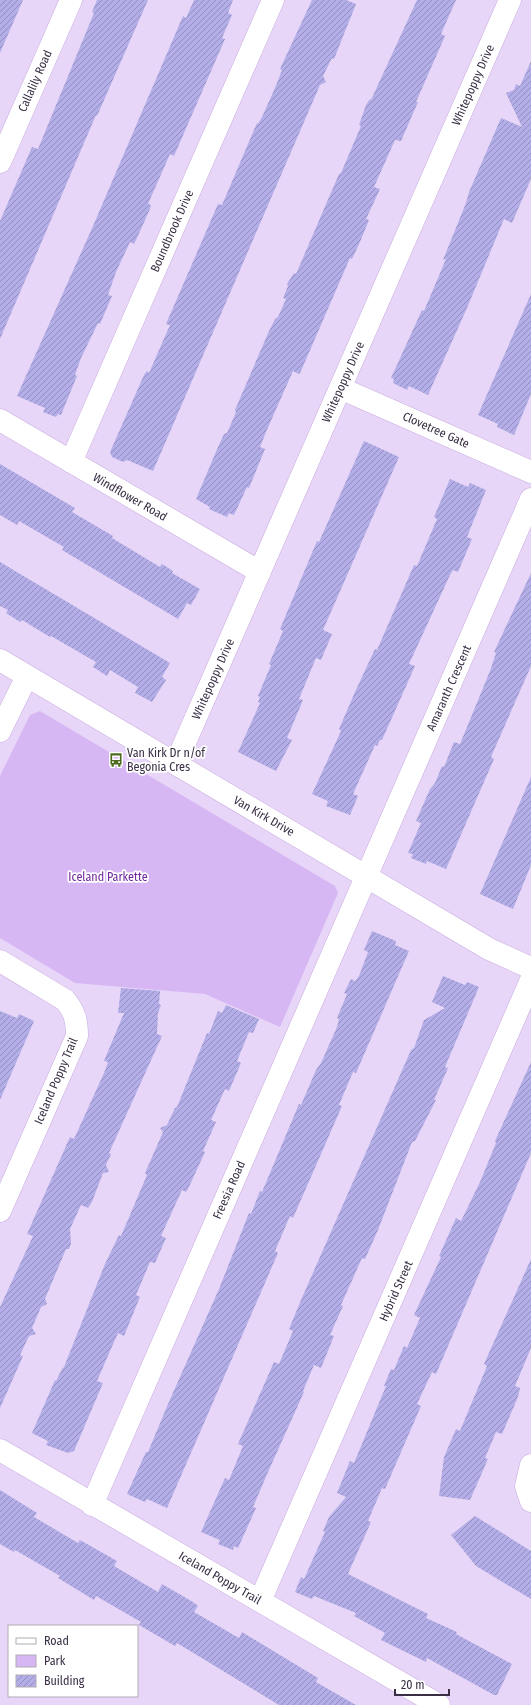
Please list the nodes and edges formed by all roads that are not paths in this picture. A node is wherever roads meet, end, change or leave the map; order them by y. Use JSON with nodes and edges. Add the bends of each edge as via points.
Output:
{"nodes":[{"id":1,"x":71,"y":0,"type":"edge"},
{"id":2,"x":274,"y":0,"type":"edge"},
{"id":3,"x":510,"y":0,"type":"edge"},
{"id":4,"x":0,"y":162,"type":"edge"},
{"id":5,"x":340,"y":388,"type":"junction"},
{"id":6,"x":0,"y":420,"type":"edge"},
{"id":7,"x":71,"y":462,"type":"junction"},
{"id":8,"x":531,"y":472,"type":"edge"},
{"id":9,"x":531,"y":500,"type":"edge"},
{"id":10,"x":260,"y":572,"type":"junction"},
{"id":11,"x":0,"y":660,"type":"edge"},
{"id":12,"x":28,"y":676,"type":"junction"},
{"id":13,"x":0,"y":731,"type":"edge"},
{"id":14,"x":176,"y":763,"type":"junction"},
{"id":15,"x":366,"y":876,"type":"junction"},
{"id":16,"x":0,"y":961,"type":"edge"},
{"id":17,"x":531,"y":968,"type":"edge"},
{"id":18,"x":531,"y":980,"type":"edge"},
{"id":19,"x":0,"y":1211,"type":"edge"},
{"id":20,"x":0,"y":1450,"type":"edge"},
{"id":21,"x":531,"y":1465,"type":"edge"},
{"id":22,"x":531,"y":1501,"type":"edge"},
{"id":23,"x":92,"y":1504,"type":"junction"},
{"id":24,"x":260,"y":1601,"type":"junction"},
{"id":25,"x":439,"y":1705,"type":"edge"}],
"edges":[{"from":1,"to":4,"type":"street","name":"Callalily Road"},
{"from":2,"to":7,"type":"street","name":"Boundbrook Drive"},
{"from":3,"to":5,"type":"street","name":"Whitepoppy Drive"},
{"from":5,"to":8,"type":"street","name":"Clovetree Gate"},
{"from":5,"to":10,"type":"street","name":"Whitepoppy Drive"},
{"from":6,"to":7,"type":"street","name":"Windflower Road"},
{"from":7,"to":10,"type":"street","name":"Windflower Road"},
{"from":9,"to":15,"type":"street","name":"Amaranth Crescent"},
{"from":10,"to":14,"type":"street","name":"Whitepoppy Drive"},
{"from":11,"to":12,"type":"street","name":"Van Kirk Drive"},
{"from":12,"to":13,"type":"street"},
{"from":12,"to":14,"type":"street","name":"Van Kirk Drive"},
{"from":14,"to":15,"type":"street","name":"Van Kirk Drive"},
{"from":15,"to":17,"type":"street","name":"Van Kirk Drive","via":[[489,949]]},
{"from":15,"to":23,"type":"street","name":"Freesia Road"},
{"from":16,"to":19,"type":"street","name":"Iceland Poppy Trail","via":[[65,1000],[73,1009],[77,1021],[77,1036]]},
{"from":18,"to":24,"type":"street","name":"Hybrid Street"},
{"from":20,"to":23,"type":"street","name":"Iceland Poppy Trail"},
{"from":21,"to":22,"type":"street","via":[[526,1486]]},
{"from":23,"to":24,"type":"street","name":"Iceland Poppy Trail"},
{"from":24,"to":25,"type":"street","name":"Iceland Poppy Trail"}]}
